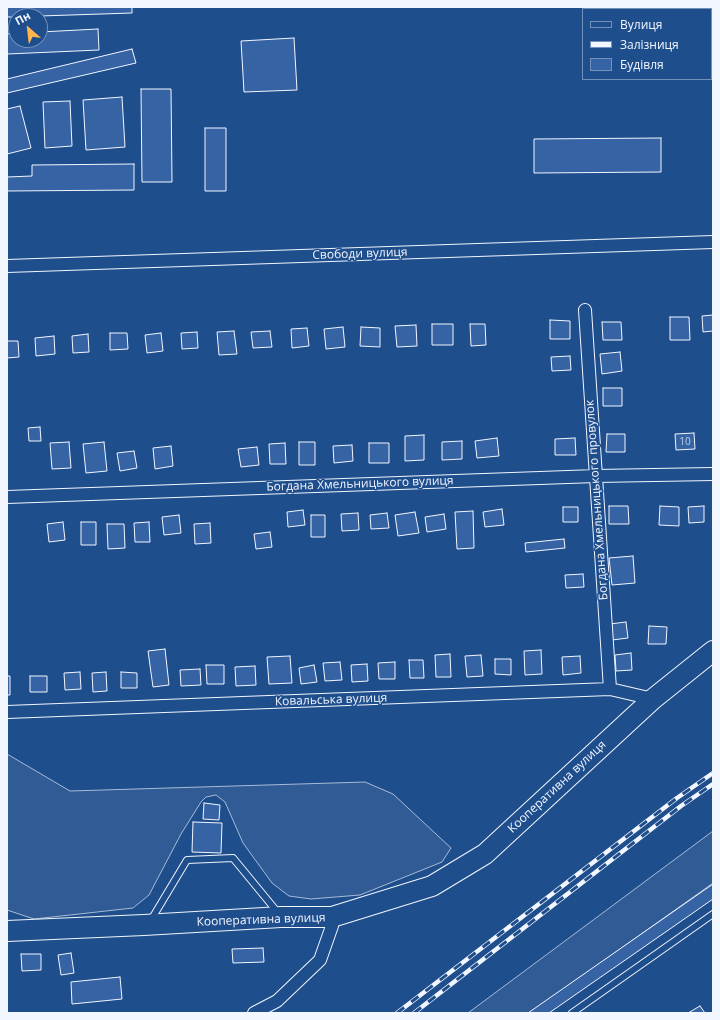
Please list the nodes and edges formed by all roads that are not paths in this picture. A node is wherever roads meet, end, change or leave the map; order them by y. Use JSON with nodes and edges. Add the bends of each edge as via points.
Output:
{"nodes":[{"id":1,"x":713,"y":242,"type":"edge"},
{"id":2,"x":7,"y":266,"type":"edge"},
{"id":3,"x":585,"y":310,"type":"dead end"},
{"id":4,"x":713,"y":474,"type":"edge"},
{"id":5,"x":596,"y":476,"type":"junction"},
{"id":6,"x":7,"y":497,"type":"edge"},
{"id":7,"x":713,"y":651,"type":"edge"},
{"id":8,"x":610,"y":689,"type":"junction"},
{"id":9,"x":653,"y":699,"type":"junction"},
{"id":10,"x":7,"y":712,"type":"edge"},
{"id":11,"x":713,"y":914,"type":"edge"},
{"id":12,"x":281,"y":917,"type":"junction"},
{"id":13,"x":332,"y":917,"type":"junction"},
{"id":14,"x":148,"y":925,"type":"junction"},
{"id":15,"x":7,"y":931,"type":"edge"},
{"id":16,"x":254,"y":1013,"type":"edge"},
{"id":17,"x":572,"y":1013,"type":"edge"}],
"edges":[{"from":1,"to":2,"type":"street","name":"Свободи вулиця"},
{"from":3,"to":5,"type":"street","name":"Богдана Хмельницького провулок"},
{"from":4,"to":5,"type":"street","name":"Богдана Хмельницького вулиця"},
{"from":5,"to":6,"type":"street","name":"Богдана Хмельницького вулиця"},
{"from":5,"to":8,"type":"street","name":"Богдана Хмельницького провулок"},
{"from":7,"to":9,"type":"main road","name":"Кооперативна вулиця"},
{"from":8,"to":9,"type":"street","name":"Ковальська вулиця"},
{"from":8,"to":10,"type":"street","name":"Ковальська вулиця"},
{"from":9,"to":13,"type":"main road","name":"Кооперативна вулиця","via":[[485,854],[432,886]]},
{"from":11,"to":17,"type":"lane"},
{"from":12,"to":13,"type":"main road","name":"Кооперативна вулиця"},
{"from":12,"to":14,"type":"main road","name":"Кооперативна вулиця"},
{"from":12,"to":14,"type":"lane","via":[[233,858],[187,860]]},
{"from":13,"to":16,"type":"street","via":[[332,926],[320,960],[277,1001]]},
{"from":14,"to":15,"type":"main road","name":"Кооперативна вулиця"}]}
